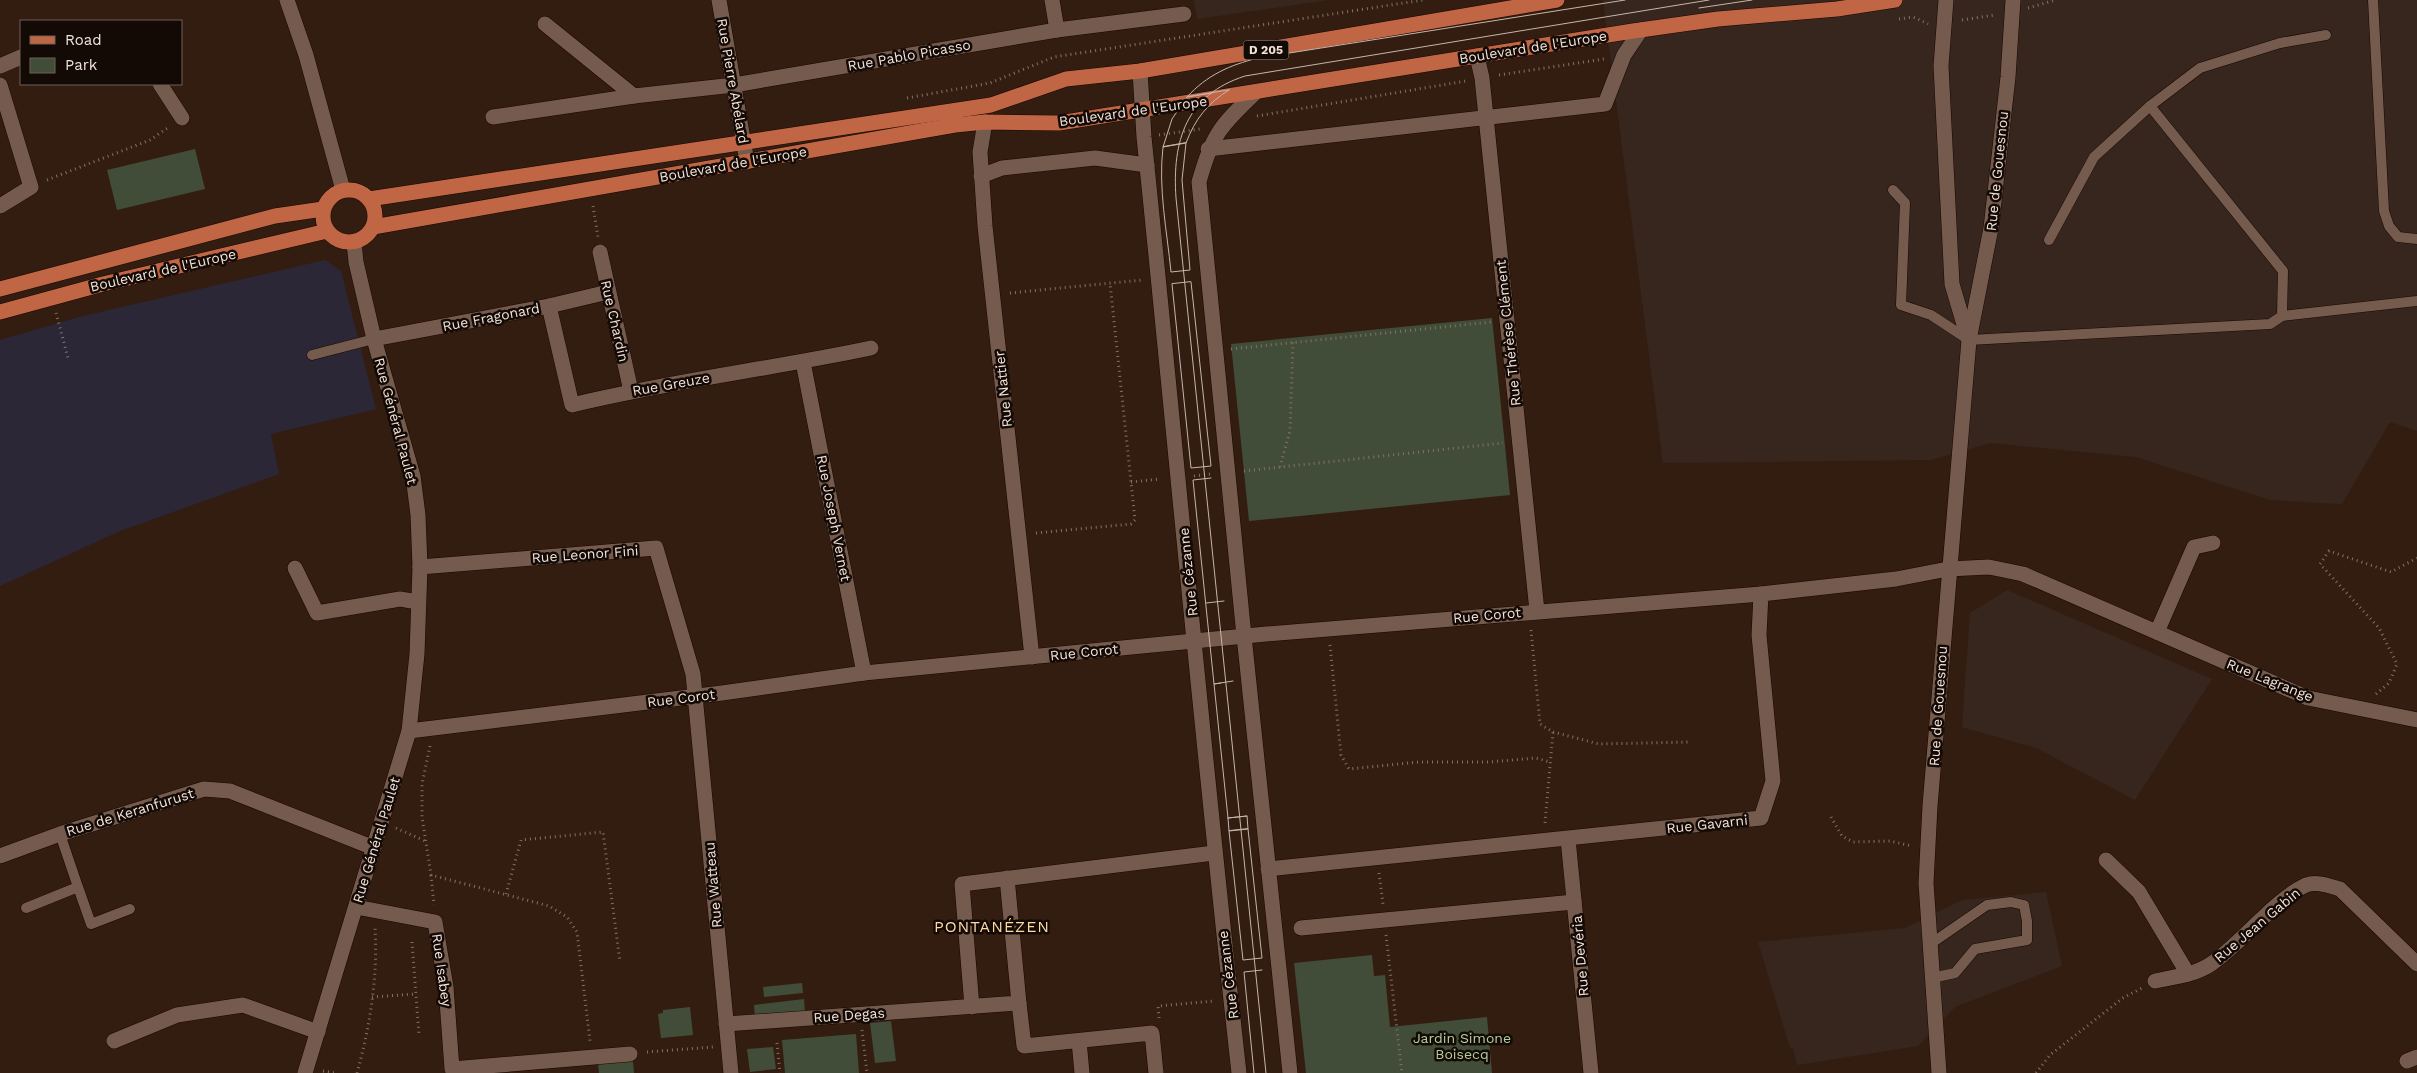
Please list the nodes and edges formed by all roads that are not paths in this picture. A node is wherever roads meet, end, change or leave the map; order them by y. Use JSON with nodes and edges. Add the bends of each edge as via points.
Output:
{"nodes":[{"id":1,"x":287,"y":0,"type":"edge"},
{"id":2,"x":719,"y":0,"type":"edge"},
{"id":3,"x":1052,"y":0,"type":"edge"},
{"id":4,"x":1557,"y":0,"type":"edge"},
{"id":5,"x":1895,"y":0,"type":"edge"},
{"id":6,"x":1946,"y":0,"type":"edge"},
{"id":7,"x":2013,"y":0,"type":"edge"},
{"id":8,"x":2372,"y":0,"type":"edge"},
{"id":9,"x":1184,"y":14,"type":"dead end"},
{"id":10,"x":545,"y":24,"type":"dead end"},
{"id":11,"x":1057,"y":30,"type":"junction"},
{"id":12,"x":1641,"y":30,"type":"junction"},
{"id":13,"x":2326,"y":34,"type":"dead end"},
{"id":14,"x":1477,"y":56,"type":"junction"},
{"id":15,"x":20,"y":57,"type":"edge"},
{"id":16,"x":0,"y":66,"type":"edge"},
{"id":17,"x":1140,"y":71,"type":"junction"},
{"id":18,"x":161,"y":85,"type":"edge"},
{"id":19,"x":0,"y":86,"type":"edge"},
{"id":20,"x":734,"y":86,"type":"junction"},
{"id":21,"x":1255,"y":93,"type":"junction"},
{"id":22,"x":634,"y":96,"type":"junction"},
{"id":23,"x":2150,"y":106,"type":"junction"},
{"id":24,"x":1142,"y":109,"type":"junction"},
{"id":25,"x":493,"y":117,"type":"dead end"},
{"id":26,"x":182,"y":118,"type":"road end"},
{"id":27,"x":1485,"y":119,"type":"junction"},
{"id":28,"x":985,"y":122,"type":"junction"},
{"id":29,"x":743,"y":141,"type":"junction"},
{"id":30,"x":1208,"y":149,"type":"junction"},
{"id":31,"x":747,"y":162,"type":"junction"},
{"id":32,"x":1147,"y":166,"type":"junction"},
{"id":33,"x":981,"y":176,"type":"junction"},
{"id":34,"x":343,"y":190,"type":"junction"},
{"id":35,"x":1893,"y":190,"type":"dead end"},
{"id":36,"x":369,"y":199,"type":"junction"},
{"id":37,"x":0,"y":206,"type":"edge"},
{"id":38,"x":324,"y":209,"type":"junction"},
{"id":39,"x":373,"y":227,"type":"junction"},
{"id":40,"x":327,"y":232,"type":"junction"},
{"id":41,"x":2049,"y":240,"type":"dead end"},
{"id":42,"x":2417,"y":240,"type":"edge"},
{"id":43,"x":354,"y":242,"type":"junction"},
{"id":44,"x":600,"y":252,"type":"road end"},
{"id":45,"x":0,"y":289,"type":"edge"},
{"id":46,"x":608,"y":292,"type":"junction"},
{"id":47,"x":2417,"y":301,"type":"edge"},
{"id":48,"x":549,"y":306,"type":"junction"},
{"id":49,"x":0,"y":312,"type":"edge"},
{"id":50,"x":2282,"y":316,"type":"junction"},
{"id":51,"x":374,"y":339,"type":"junction"},
{"id":52,"x":1969,"y":340,"type":"junction"},
{"id":53,"x":871,"y":348,"type":"dead end"},
{"id":54,"x":312,"y":355,"type":"dead end"},
{"id":55,"x":803,"y":362,"type":"junction"},
{"id":56,"x":631,"y":391,"type":"junction"},
{"id":57,"x":2213,"y":543,"type":"dead end"},
{"id":58,"x":420,"y":567,"type":"junction"},
{"id":59,"x":295,"y":568,"type":"dead end"},
{"id":60,"x":1948,"y":569,"type":"junction"},
{"id":61,"x":1760,"y":594,"type":"junction"},
{"id":62,"x":418,"y":602,"type":"junction"},
{"id":63,"x":1533,"y":612,"type":"junction"},
{"id":64,"x":2157,"y":632,"type":"junction"},
{"id":65,"x":1244,"y":636,"type":"junction"},
{"id":66,"x":1195,"y":642,"type":"junction"},
{"id":67,"x":1032,"y":657,"type":"junction"},
{"id":68,"x":864,"y":673,"type":"junction"},
{"id":69,"x":696,"y":696,"type":"junction"},
{"id":70,"x":2417,"y":720,"type":"edge"},
{"id":71,"x":409,"y":731,"type":"junction"},
{"id":72,"x":60,"y":834,"type":"junction"},
{"id":73,"x":1568,"y":839,"type":"junction"},
{"id":74,"x":374,"y":848,"type":"junction"},
{"id":75,"x":1214,"y":854,"type":"junction"},
{"id":76,"x":0,"y":856,"type":"edge"},
{"id":77,"x":2106,"y":860,"type":"dead end"},
{"id":78,"x":1268,"y":869,"type":"junction"},
{"id":79,"x":1007,"y":878,"type":"junction"},
{"id":80,"x":78,"y":887,"type":"junction"},
{"id":81,"x":1574,"y":902,"type":"junction"},
{"id":82,"x":356,"y":907,"type":"junction"},
{"id":83,"x":26,"y":908,"type":"dead end"},
{"id":84,"x":130,"y":909,"type":"dead end"},
{"id":85,"x":1301,"y":928,"type":"dead end"},
{"id":86,"x":1930,"y":945,"type":"junction"},
{"id":87,"x":2417,"y":964,"type":"edge"},
{"id":88,"x":2188,"y":974,"type":"junction"},
{"id":89,"x":1932,"y":978,"type":"junction"},
{"id":90,"x":2156,"y":981,"type":"road end"},
{"id":91,"x":1019,"y":1003,"type":"junction"},
{"id":92,"x":972,"y":1007,"type":"junction"},
{"id":93,"x":726,"y":1024,"type":"junction"},
{"id":94,"x":318,"y":1032,"type":"junction"},
{"id":95,"x":114,"y":1041,"type":"dead end"},
{"id":96,"x":1080,"y":1041,"type":"junction"},
{"id":97,"x":630,"y":1054,"type":"road end"},
{"id":98,"x":452,"y":1071,"type":"edge"},
{"id":99,"x":305,"y":1073,"type":"edge"},
{"id":100,"x":731,"y":1073,"type":"edge"},
{"id":101,"x":1082,"y":1073,"type":"edge"},
{"id":102,"x":1156,"y":1073,"type":"edge"},
{"id":103,"x":1239,"y":1073,"type":"edge"},
{"id":104,"x":1290,"y":1073,"type":"edge"},
{"id":105,"x":1591,"y":1073,"type":"edge"},
{"id":106,"x":1938,"y":1073,"type":"edge"}],
"edges":[{"from":1,"to":34,"type":"street","via":[[306,55]]},
{"from":2,"to":20,"type":"street","name":"Rue Pierre Abélard"},
{"from":3,"to":11,"type":"street"},
{"from":4,"to":17,"type":"main road","name":"Boulevard de l'Europe","number":"D 205"},
{"from":5,"to":12,"type":"main road","name":"Boulevard de l'Europe"},
{"from":6,"to":52,"type":"street","name":"Rue de Gouesnou","via":[[1941,66],[1952,284]]},
{"from":7,"to":52,"type":"street","name":"Rue de Gouesnou","via":[[1991,228]]},
{"from":8,"to":42,"type":"lane","via":[[2384,211],[2389,226],[2398,237]]},
{"from":9,"to":11,"type":"street","name":"Rue Pablo Picasso"},
{"from":10,"to":22,"type":"street"},
{"from":11,"to":20,"type":"street","name":"Rue Pablo Picasso"},
{"from":12,"to":14,"type":"main road","name":"Boulevard de l'Europe"},
{"from":12,"to":27,"type":"street","via":[[1624,55],[1605,104]]},
{"from":13,"to":23,"type":"lane","via":[[2280,43],[2200,68]]},
{"from":14,"to":21,"type":"main road","name":"Boulevard de l'Europe"},
{"from":14,"to":27,"type":"street","name":"Rue Thérèse Clément"},
{"from":15,"to":16,"type":"street"},
{"from":17,"to":24,"type":"street","name":"Rue Cézanne"},
{"from":17,"to":29,"type":"main road","name":"Boulevard de l'Europe","via":[[1066,79],[991,105]]},
{"from":18,"to":26,"type":"street"},
{"from":19,"to":37,"type":"street","via":[[31,187]]},
{"from":20,"to":22,"type":"street","name":"Rue Pablo Picasso"},
{"from":20,"to":29,"type":"street","name":"Rue Pierre Abélard"},
{"from":21,"to":24,"type":"main road","name":"Boulevard de l'Europe"},
{"from":21,"to":30,"type":"street","via":[[1223,122]]},
{"from":22,"to":25,"type":"street","name":"Rue Pablo Picasso"},
{"from":23,"to":41,"type":"lane","via":[[2094,157]]},
{"from":23,"to":50,"type":"lane","via":[[2283,271]]},
{"from":24,"to":28,"type":"main road","name":"Boulevard de l'Europe","via":[[1058,123]]},
{"from":24,"to":32,"type":"street","name":"Rue Cézanne"},
{"from":27,"to":30,"type":"street"},
{"from":27,"to":63,"type":"street","name":"Rue Thérèse Clément","via":[[1519,442]]},
{"from":28,"to":31,"type":"main road","name":"Boulevard de l'Europe"},
{"from":28,"to":33,"type":"street","name":"Rue Nattier","via":[[980,152]]},
{"from":29,"to":31,"type":"street","name":"Rue Pierre Abélard"},
{"from":29,"to":36,"type":"main road","name":"Boulevard de l'Europe"},
{"from":30,"to":65,"type":"street","via":[[1199,182]]},
{"from":31,"to":39,"type":"main road","name":"Boulevard de l'Europe"},
{"from":32,"to":33,"type":"street","via":[[1095,158],[1002,168]]},
{"from":32,"to":66,"type":"street","name":"Rue Cézanne"},
{"from":33,"to":67,"type":"street","name":"Rue Nattier"},
{"from":34,"to":36,"type":"main road","via":[[352,190]]},
{"from":34,"to":38,"type":"main road","via":[[330,197]]},
{"from":35,"to":52,"type":"lane","via":[[1905,203],[1901,305],[1931,315]]},
{"from":36,"to":39,"type":"main road","via":[[374,209]]},
{"from":38,"to":40,"type":"main road","via":[[322,216]]},
{"from":38,"to":45,"type":"main road","name":"Boulevard de l'Europe","via":[[275,216]]},
{"from":39,"to":43,"type":"main road","via":[[369,234]]},
{"from":40,"to":43,"type":"main road","via":[[339,241]]},
{"from":40,"to":49,"type":"main road","name":"Boulevard de l'Europe","via":[[103,284]]},
{"from":43,"to":51,"type":"street","name":"Rue Général Paulet"},
{"from":44,"to":46,"type":"street","name":"Rue Chardin"},
{"from":46,"to":48,"type":"street","name":"Rue Fragonard"},
{"from":46,"to":56,"type":"street","name":"Rue Chardin"},
{"from":47,"to":50,"type":"lane"},
{"from":48,"to":51,"type":"street","name":"Rue Fragonard"},
{"from":48,"to":56,"type":"street","name":"Rue Greuze","via":[[572,405]]},
{"from":50,"to":52,"type":"lane","via":[[2270,324]]},
{"from":51,"to":54,"type":"lane"},
{"from":51,"to":58,"type":"street","name":"Rue Général Paulet","via":[[413,476]]},
{"from":52,"to":60,"type":"street","name":"Rue de Gouesnou"},
{"from":53,"to":55,"type":"street","name":"Rue Greuze"},
{"from":55,"to":56,"type":"street","name":"Rue Greuze"},
{"from":55,"to":68,"type":"street","name":"Rue Joseph Vernet"},
{"from":57,"to":64,"type":"street","via":[[2194,548]]},
{"from":58,"to":62,"type":"street","name":"Rue Général Paulet"},
{"from":58,"to":69,"type":"street","name":"Rue Leonor Fini","via":[[656,548],[693,674]]},
{"from":59,"to":62,"type":"street","via":[[317,614],[400,599]]},
{"from":60,"to":61,"type":"street","via":[[1896,579]]},
{"from":60,"to":64,"type":"street","name":"Rue Lagrange","via":[[1989,567],[2022,574]]},
{"from":60,"to":86,"type":"street","name":"Rue de Gouesnou","via":[[1926,883]]},
{"from":61,"to":63,"type":"street","name":"Rue Corot"},
{"from":61,"to":73,"type":"street","name":"Rue Gavarni","via":[[1759,635],[1773,781],[1761,818]]},
{"from":62,"to":71,"type":"street","name":"Rue Général Paulet","via":[[417,654]]},
{"from":63,"to":65,"type":"street","name":"Rue Corot"},
{"from":64,"to":70,"type":"street","name":"Rue Lagrange","via":[[2308,698]]},
{"from":65,"to":66,"type":"street","name":"Rue Corot"},
{"from":65,"to":78,"type":"street"},
{"from":66,"to":67,"type":"street","name":"Rue Corot"},
{"from":66,"to":75,"type":"street","name":"Rue Cézanne"},
{"from":67,"to":68,"type":"street","name":"Rue Corot"},
{"from":68,"to":69,"type":"street","name":"Rue Corot"},
{"from":69,"to":71,"type":"street","name":"Rue Corot"},
{"from":69,"to":93,"type":"street","name":"Rue Watteau"},
{"from":71,"to":74,"type":"street","name":"Rue Général Paulet"},
{"from":72,"to":74,"type":"street","name":"Rue de Keranfurust","via":[[204,789],[230,791]]},
{"from":72,"to":76,"type":"street","name":"Rue de Keranfurust"},
{"from":72,"to":80,"type":"lane"},
{"from":73,"to":78,"type":"street","name":"Rue Gavarni"},
{"from":73,"to":81,"type":"street","name":"Rue Devéria"},
{"from":74,"to":82,"type":"street","name":"Rue Général Paulet"},
{"from":75,"to":79,"type":"street"},
{"from":75,"to":103,"type":"street","name":"Rue Cézanne"},
{"from":77,"to":88,"type":"street","via":[[2139,892]]},
{"from":78,"to":104,"type":"street"},
{"from":79,"to":91,"type":"street"},
{"from":79,"to":92,"type":"street","via":[[962,884]]},
{"from":80,"to":83,"type":"lane"},
{"from":80,"to":84,"type":"lane","via":[[91,924]]},
{"from":81,"to":85,"type":"street"},
{"from":81,"to":105,"type":"street","name":"Rue Devéria"},
{"from":82,"to":94,"type":"street","name":"Rue Général Paulet"},
{"from":82,"to":98,"type":"street","name":"Rue Isabey","via":[[436,922],[446,987]]},
{"from":86,"to":89,"type":"street","name":"Rue de Gouesnou"},
{"from":86,"to":89,"type":"lane","via":[[1987,905],[2011,902],[2024,906],[2027,940],[1975,949],[1955,973]]},
{"from":87,"to":88,"type":"street","name":"Rue Jean Gabin","via":[[2340,889],[2323,884],[2300,889],[2210,965]]},
{"from":88,"to":90,"type":"street","name":"Rue Jean Gabin"},
{"from":89,"to":106,"type":"street","name":"Rue de Gouesnou"},
{"from":91,"to":92,"type":"street","name":"Rue Degas"},
{"from":91,"to":96,"type":"street","via":[[1024,1046]]},
{"from":92,"to":93,"type":"street","name":"Rue Degas"},
{"from":93,"to":100,"type":"street","name":"Rue Watteau"},
{"from":94,"to":95,"type":"street","via":[[243,1005],[177,1014]]},
{"from":94,"to":99,"type":"street","name":"Rue Général Paulet"},
{"from":96,"to":101,"type":"street"},
{"from":96,"to":102,"type":"street","via":[[1152,1033]]},
{"from":97,"to":98,"type":"street","name":"Rue Isabey"}]}
